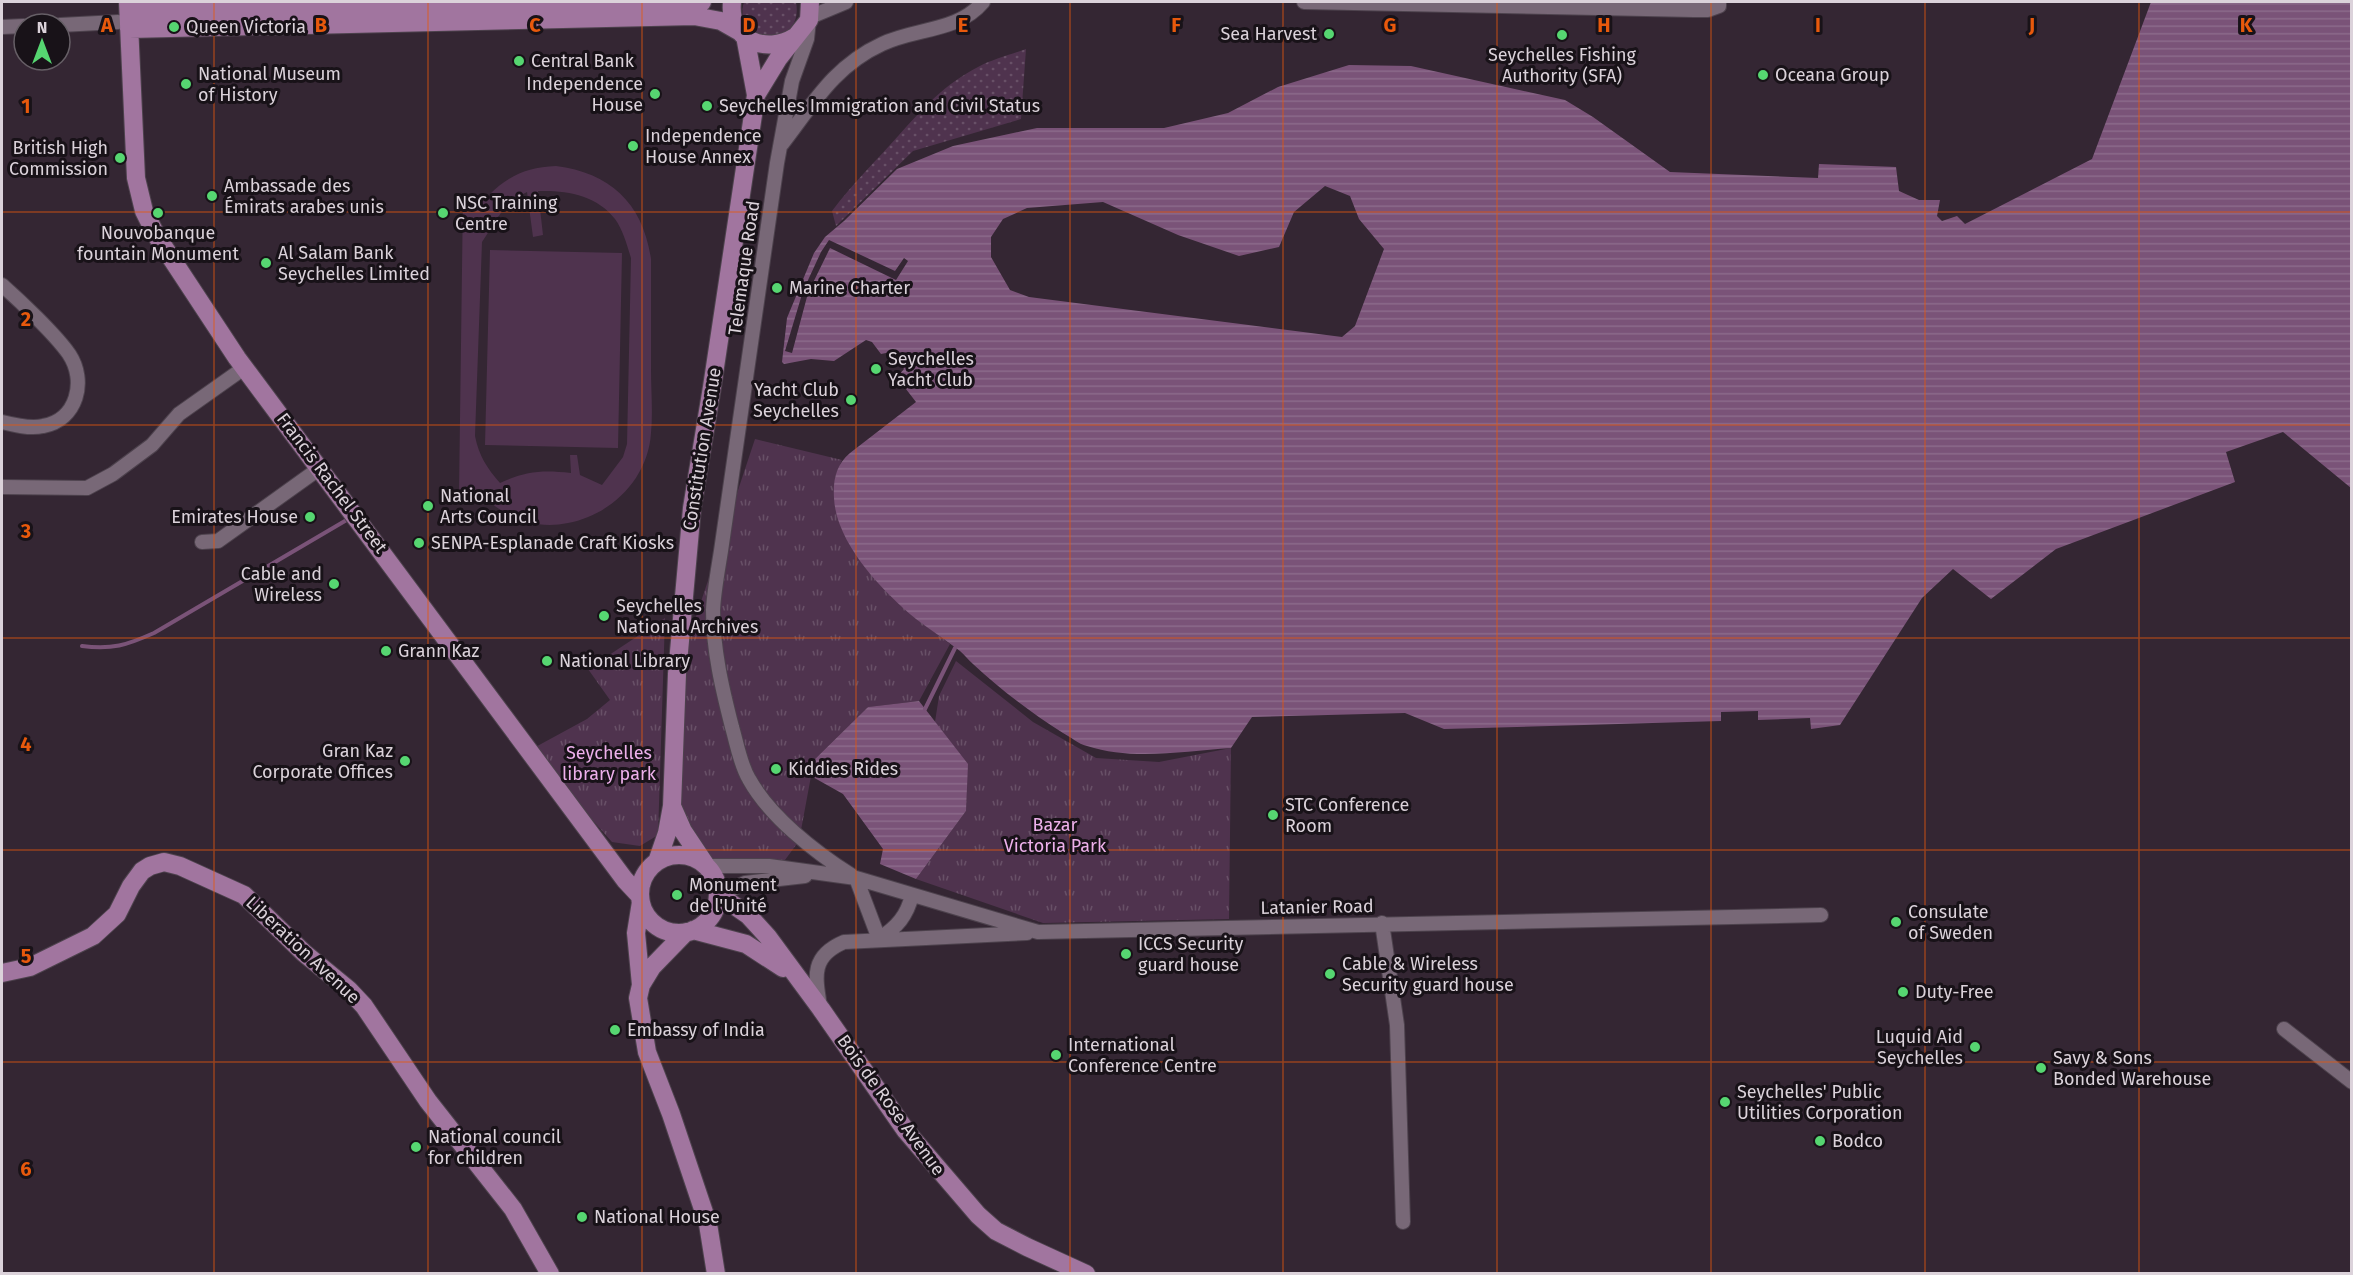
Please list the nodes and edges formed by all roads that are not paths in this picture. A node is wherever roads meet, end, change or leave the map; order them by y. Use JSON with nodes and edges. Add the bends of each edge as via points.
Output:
{"nodes":[{"id":1,"x":702,"y":2,"type":"edge"},
{"id":2,"x":732,"y":2,"type":"edge"},
{"id":3,"x":846,"y":2,"type":"edge"},
{"id":4,"x":983,"y":2,"type":"edge"},
{"id":5,"x":1305,"y":2,"type":"edge"},
{"id":6,"x":1719,"y":2,"type":"edge"},
{"id":7,"x":810,"y":13,"type":"edge"},
{"id":8,"x":126,"y":16,"type":"edge"},
{"id":9,"x":72,"y":23,"type":"edge"},
{"id":10,"x":743,"y":35,"type":"junction"},
{"id":11,"x":797,"y":37,"type":"junction"},
{"id":12,"x":756,"y":95,"type":"junction"},
{"id":13,"x":779,"y":148,"type":"junction"},
{"id":14,"x":2,"y":285,"type":"edge"},
{"id":15,"x":244,"y":368,"type":"junction"},
{"id":16,"x":2,"y":422,"type":"edge"},
{"id":17,"x":320,"y":468,"type":"junction"},
{"id":18,"x":2,"y":487,"type":"edge"},
{"id":19,"x":202,"y":542,"type":"dead end"},
{"id":20,"x":672,"y":806,"type":"junction"},
{"id":21,"x":657,"y":862,"type":"junction"},
{"id":22,"x":706,"y":866,"type":"junction"},
{"id":23,"x":822,"y":874,"type":"junction"},
{"id":24,"x":856,"y":878,"type":"junction"},
{"id":25,"x":719,"y":895,"type":"junction"},
{"id":26,"x":912,"y":895,"type":"junction"},
{"id":27,"x":640,"y":899,"type":"junction"},
{"id":28,"x":1821,"y":915,"type":"dead end"},
{"id":29,"x":1382,"y":924,"type":"junction"},
{"id":30,"x":689,"y":931,"type":"junction"},
{"id":31,"x":1038,"y":932,"type":"junction"},
{"id":32,"x":879,"y":939,"type":"junction"},
{"id":33,"x":2,"y":973,"type":"edge"},
{"id":34,"x":798,"y":980,"type":"junction"},
{"id":35,"x":641,"y":986,"type":"junction"},
{"id":36,"x":821,"y":1009,"type":"junction"},
{"id":37,"x":2284,"y":1029,"type":"dead end"},
{"id":38,"x":2352,"y":1082,"type":"edge"},
{"id":39,"x":1403,"y":1222,"type":"dead end"},
{"id":40,"x":550,"y":1274,"type":"edge"},
{"id":41,"x":716,"y":1274,"type":"edge"},
{"id":42,"x":1086,"y":1274,"type":"edge"}],
"edges":[{"from":1,"to":8,"type":"main road"},
{"from":2,"to":10,"type":"main road","name":"Constitution Avenue","via":[[734,20]]},
{"from":3,"to":7,"type":"street"},
{"from":4,"to":13,"type":"street","name":"Telemaque Road","via":[[966,17],[883,43],[845,66]]},
{"from":5,"to":6,"type":"street","via":[[1708,10],[1719,6]]},
{"from":7,"to":11,"type":"main road","name":"Constitution Avenue"},
{"from":7,"to":13,"type":"street","name":"Telemaque Road"},
{"from":8,"to":9,"type":"street"},
{"from":8,"to":10,"type":"main road","via":[[694,16],[721,21]]},
{"from":8,"to":15,"type":"main road","name":"Francis Rachel Street","via":[[136,178],[144,212]]},
{"from":10,"to":11,"type":"main road","via":[[757,44],[771,46]]},
{"from":10,"to":12,"type":"main road","name":"Constitution Avenue"},
{"from":11,"to":12,"type":"main road","name":"Constitution Avenue"},
{"from":12,"to":20,"type":"main road","name":"Constitution Avenue","via":[[692,508],[677,674]]},
{"from":13,"to":24,"type":"street","name":"Telemaque Road","via":[[713,608],[714,643],[723,692],[748,778],[765,802],[798,835]]},
{"from":14,"to":16,"type":"street","via":[[69,355],[78,376],[72,409],[61,419],[43,426]]},
{"from":15,"to":17,"type":"main road","name":"Francis Rachel Street"},
{"from":15,"to":18,"type":"street","via":[[179,414],[152,445],[87,488]]},
{"from":17,"to":19,"type":"street","via":[[218,541]]},
{"from":17,"to":27,"type":"main road","name":"Francis Rachel Street"},
{"from":20,"to":21,"type":"main road","name":"Constitution Avenue"},
{"from":20,"to":22,"type":"main road","name":"Constitution Avenue"},
{"from":21,"to":22,"type":"main road","via":[[682,855]]},
{"from":21,"to":27,"type":"main road","via":[[644,876]]},
{"from":22,"to":23,"type":"street","name":"Latanier Road","via":[[770,866]]},
{"from":22,"to":25,"type":"main road","via":[[713,874]]},
{"from":23,"to":24,"type":"street","name":"Latanier Road"},
{"from":23,"to":25,"type":"street","name":"Latanier Road","via":[[745,883]]},
{"from":24,"to":26,"type":"street","name":"Latanier Road"},
{"from":24,"to":32,"type":"street"},
{"from":25,"to":30,"type":"main road","via":[[711,916]]},
{"from":25,"to":34,"type":"main road","name":"Bois de Rose Avenue","via":[[748,915]]},
{"from":26,"to":31,"type":"street","name":"Latanier Road"},
{"from":26,"to":32,"type":"street","via":[[904,916]]},
{"from":27,"to":30,"type":"main road","via":[[652,923],[674,932]]},
{"from":27,"to":35,"type":"main road","via":[[636,933]]},
{"from":28,"to":29,"type":"street","name":"Latanier Road"},
{"from":29,"to":31,"type":"street","name":"Latanier Road"},
{"from":29,"to":39,"type":"street","via":[[1397,1025]]},
{"from":30,"to":34,"type":"main road","name":"Bois de Rose Avenue","via":[[746,944]]},
{"from":30,"to":35,"type":"main road","via":[[652,967]]},
{"from":31,"to":32,"type":"street"},
{"from":32,"to":36,"type":"street","via":[[844,942],[826,952],[815,978]]},
{"from":33,"to":40,"type":"main road","name":"Liberation Avenue","via":[[30,967],[93,936],[117,914],[131,886],[150,866],[164,862],[180,866],[244,895],[364,1006],[428,1101],[513,1209]]},
{"from":34,"to":36,"type":"main road","name":"Bois de Rose Avenue"},
{"from":35,"to":41,"type":"main road","via":[[638,998],[647,1052],[708,1224]]},
{"from":36,"to":42,"type":"main road","name":"Bois de Rose Avenue","via":[[906,1131],[978,1215],[996,1231]]},
{"from":37,"to":38,"type":"street"}]}
